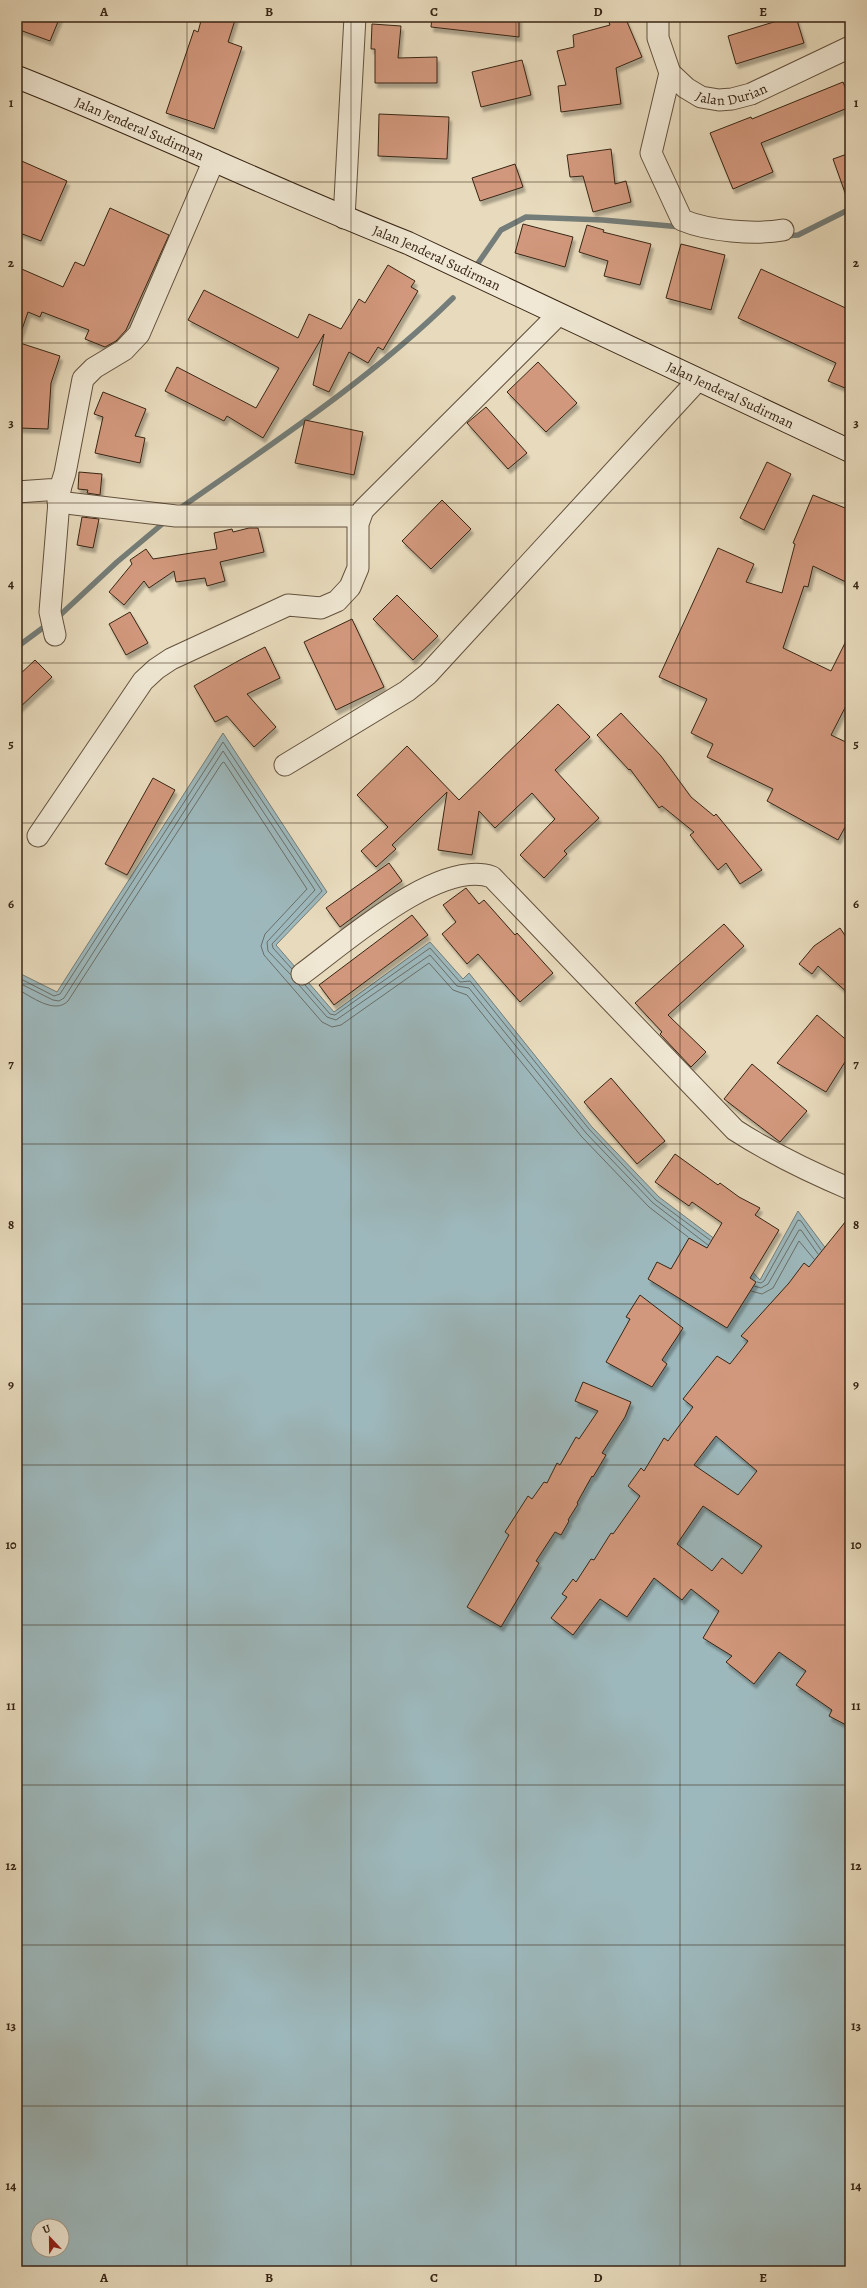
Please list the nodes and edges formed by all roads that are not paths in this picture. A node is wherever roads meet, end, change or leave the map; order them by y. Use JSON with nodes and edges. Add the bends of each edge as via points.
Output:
{"nodes":[{"id":1,"x":355,"y":17,"type":"edge"},
{"id":2,"x":658,"y":17,"type":"edge"},
{"id":3,"x":850,"y":47,"type":"edge"},
{"id":4,"x":670,"y":73,"type":"junction"},
{"id":5,"x":17,"y":76,"type":"edge"},
{"id":6,"x":214,"y":160,"type":"junction"},
{"id":7,"x":344,"y":218,"type":"junction"},
{"id":8,"x":783,"y":230,"type":"dead end"},
{"id":9,"x":558,"y":315,"type":"junction"},
{"id":10,"x":698,"y":380,"type":"junction"},
{"id":11,"x":850,"y":451,"type":"edge"},
{"id":12,"x":17,"y":492,"type":"edge"},
{"id":13,"x":59,"y":495,"type":"junction"},
{"id":14,"x":360,"y":516,"type":"junction"},
{"id":15,"x":53,"y":627,"type":"dead end"},
{"id":16,"x":285,"y":765,"type":"dead end"},
{"id":17,"x":38,"y":836,"type":"dead end"},
{"id":18,"x":302,"y":974,"type":"dead end"},
{"id":19,"x":850,"y":1189,"type":"edge"}],
"edges":[{"from":1,"to":7,"type":"street","via":[[356,36]]},
{"from":2,"to":4,"type":"street","name":"Jalan Durian","via":[[658,38]]},
{"from":3,"to":4,"type":"street","name":"Jalan Durian","via":[[751,94],[732,99],[701,97],[686,88]]},
{"from":4,"to":8,"type":"street","via":[[651,153],[682,220],[709,227],[760,233]]},
{"from":5,"to":6,"type":"main road","name":"Jalan Jenderal Sudirman"},
{"from":6,"to":7,"type":"main road","name":"Jalan Jenderal Sudirman"},
{"from":6,"to":13,"type":"street","via":[[139,334],[124,350],[94,368],[83,380],[66,473]]},
{"from":7,"to":9,"type":"main road","name":"Jalan Jenderal Sudirman","via":[[408,243]]},
{"from":9,"to":10,"type":"main road","name":"Jalan Jenderal Sudirman"},
{"from":9,"to":14,"type":"street","via":[[363,510]]},
{"from":10,"to":11,"type":"main road","name":"Jalan Jenderal Sudirman"},
{"from":10,"to":16,"type":"street","via":[[428,674],[407,691]]},
{"from":12,"to":13,"type":"street"},
{"from":13,"to":14,"type":"street","via":[[176,516]]},
{"from":13,"to":15,"type":"street"},
{"from":14,"to":17,"type":"street","via":[[358,568],[344,595],[321,608],[288,605],[171,659],[156,669],[143,681]]},
{"from":18,"to":19,"type":"street","via":[[402,901],[426,887],[448,879],[476,874],[492,877],[735,1130],[795,1165]]}]}
